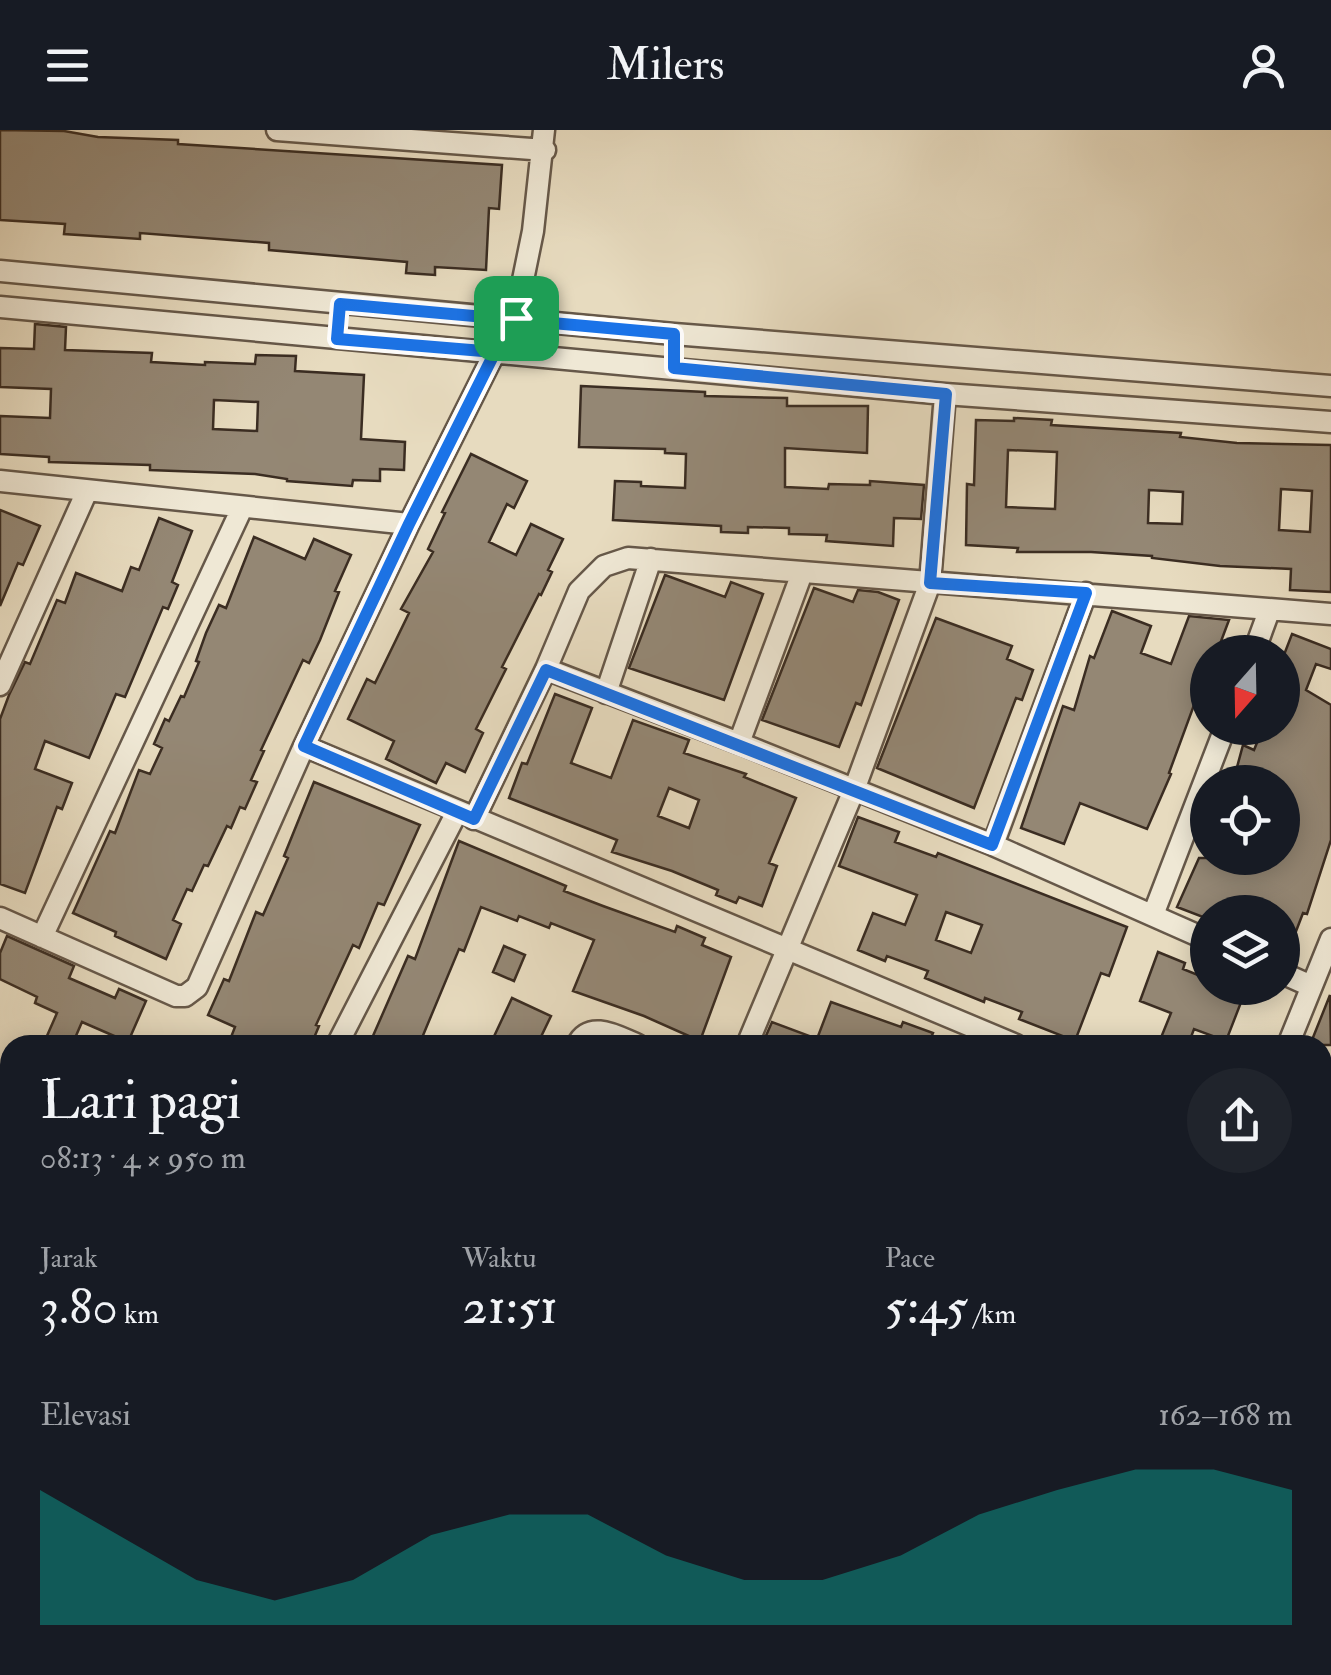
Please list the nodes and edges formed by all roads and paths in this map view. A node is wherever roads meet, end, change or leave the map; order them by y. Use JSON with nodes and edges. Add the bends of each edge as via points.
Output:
{"nodes":[{"id":1,"x":276,"y":130,"type":"edge"},
{"id":2,"x":298,"y":131,"type":"edge"},
{"id":3,"x":402,"y":134,"type":"edge"},
{"id":4,"x":544,"y":140,"type":"edge"},
{"id":5,"x":0,"y":271,"type":"edge"},
{"id":6,"x":340,"y":304,"type":"junction"},
{"id":7,"x":0,"y":307,"type":"edge"},
{"id":8,"x":516,"y":318,"type":"junction"},
{"id":9,"x":674,"y":334,"type":"junction"},
{"id":10,"x":337,"y":339,"type":"junction"},
{"id":11,"x":495,"y":352,"type":"junction"},
{"id":12,"x":674,"y":368,"type":"junction"},
{"id":13,"x":1287,"y":384,"type":"junction"},
{"id":14,"x":1331,"y":386,"type":"edge"},
{"id":15,"x":946,"y":394,"type":"junction"},
{"id":16,"x":1286,"y":419,"type":"junction"},
{"id":17,"x":1331,"y":422,"type":"edge"},
{"id":18,"x":0,"y":482,"type":"edge"},
{"id":19,"x":87,"y":491,"type":"junction"},
{"id":20,"x":242,"y":508,"type":"junction"},
{"id":21,"x":409,"y":524,"type":"junction"},
{"id":22,"x":651,"y":559,"type":"junction"},
{"id":23,"x":802,"y":573,"type":"junction"},
{"id":24,"x":930,"y":583,"type":"junction"},
{"id":25,"x":1086,"y":593,"type":"junction"},
{"id":26,"x":1270,"y":611,"type":"junction"},
{"id":27,"x":1331,"y":614,"type":"edge"},
{"id":28,"x":1261,"y":635,"type":"edge"},
{"id":29,"x":546,"y":670,"type":"junction"},
{"id":30,"x":0,"y":685,"type":"edge"},
{"id":31,"x":606,"y":692,"type":"junction"},
{"id":32,"x":738,"y":743,"type":"junction"},
{"id":33,"x":1218,"y":745,"type":"edge"},
{"id":34,"x":304,"y":746,"type":"junction"},
{"id":35,"x":854,"y":790,"type":"junction"},
{"id":36,"x":466,"y":816,"type":"junction"},
{"id":37,"x":992,"y":845,"type":"junction"},
{"id":38,"x":1153,"y":915,"type":"junction"},
{"id":39,"x":0,"y":918,"type":"edge"},
{"id":40,"x":1190,"y":932,"type":"edge"},
{"id":41,"x":42,"y":937,"type":"junction"},
{"id":42,"x":1331,"y":939,"type":"edge"},
{"id":43,"x":788,"y":946,"type":"junction"},
{"id":44,"x":1300,"y":981,"type":"edge"},
{"id":45,"x":1311,"y":986,"type":"junction"},
{"id":46,"x":342,"y":1035,"type":"edge"},
{"id":47,"x":583,"y":1035,"type":"edge"},
{"id":48,"x":609,"y":1035,"type":"edge"},
{"id":49,"x":751,"y":1035,"type":"edge"},
{"id":50,"x":993,"y":1035,"type":"edge"},
{"id":51,"x":1292,"y":1035,"type":"edge"},
{"id":52,"x":1090,"y":1675,"type":"edge"},
{"id":53,"x":1099,"y":1675,"type":"edge"}],
"edges":[{"from":1,"to":2,"type":"street"},
{"from":2,"to":3,"type":"street"},
{"from":3,"to":4,"type":"street"},
{"from":4,"to":8,"type":"street"},
{"from":5,"to":6,"type":"street"},
{"from":6,"to":8,"type":"street"},
{"from":6,"to":10,"type":"street"},
{"from":7,"to":10,"type":"street"},
{"from":8,"to":9,"type":"street"},
{"from":9,"to":12,"type":"street"},
{"from":9,"to":13,"type":"street"},
{"from":10,"to":11,"type":"street"},
{"from":11,"to":12,"type":"street"},
{"from":11,"to":21,"type":"street"},
{"from":12,"to":15,"type":"street"},
{"from":13,"to":14,"type":"street"},
{"from":13,"to":16,"type":"street"},
{"from":15,"to":16,"type":"street"},
{"from":15,"to":24,"type":"street"},
{"from":16,"to":17,"type":"street"},
{"from":18,"to":19,"type":"street"},
{"from":19,"to":20,"type":"street"},
{"from":19,"to":30,"type":"street"},
{"from":20,"to":21,"type":"street"},
{"from":20,"to":41,"type":"street"},
{"from":21,"to":34,"type":"street"},
{"from":22,"to":23,"type":"street"},
{"from":22,"to":29,"type":"street","via":[[604,566],[579,592]]},
{"from":22,"to":31,"type":"street"},
{"from":23,"to":24,"type":"street"},
{"from":23,"to":32,"type":"street"},
{"from":24,"to":25,"type":"street"},
{"from":24,"to":35,"type":"street"},
{"from":25,"to":26,"type":"street"},
{"from":25,"to":37,"type":"street"},
{"from":26,"to":27,"type":"street"},
{"from":26,"to":28,"type":"street"},
{"from":29,"to":31,"type":"street"},
{"from":29,"to":36,"type":"street"},
{"from":31,"to":32,"type":"street"},
{"from":32,"to":35,"type":"street"},
{"from":33,"to":38,"type":"street"},
{"from":34,"to":36,"type":"street"},
{"from":34,"to":41,"type":"street","via":[[192,992],[176,996]]},
{"from":35,"to":37,"type":"street"},
{"from":35,"to":43,"type":"street"},
{"from":36,"to":43,"type":"street"},
{"from":36,"to":46,"type":"street"},
{"from":37,"to":38,"type":"street"},
{"from":38,"to":40,"type":"street"},
{"from":39,"to":41,"type":"street"},
{"from":42,"to":45,"type":"street"},
{"from":43,"to":49,"type":"street"},
{"from":43,"to":50,"type":"street"},
{"from":44,"to":45,"type":"street"},
{"from":45,"to":51,"type":"street"},
{"from":47,"to":48,"type":"street"},
{"from":52,"to":53,"type":"street"}]}
